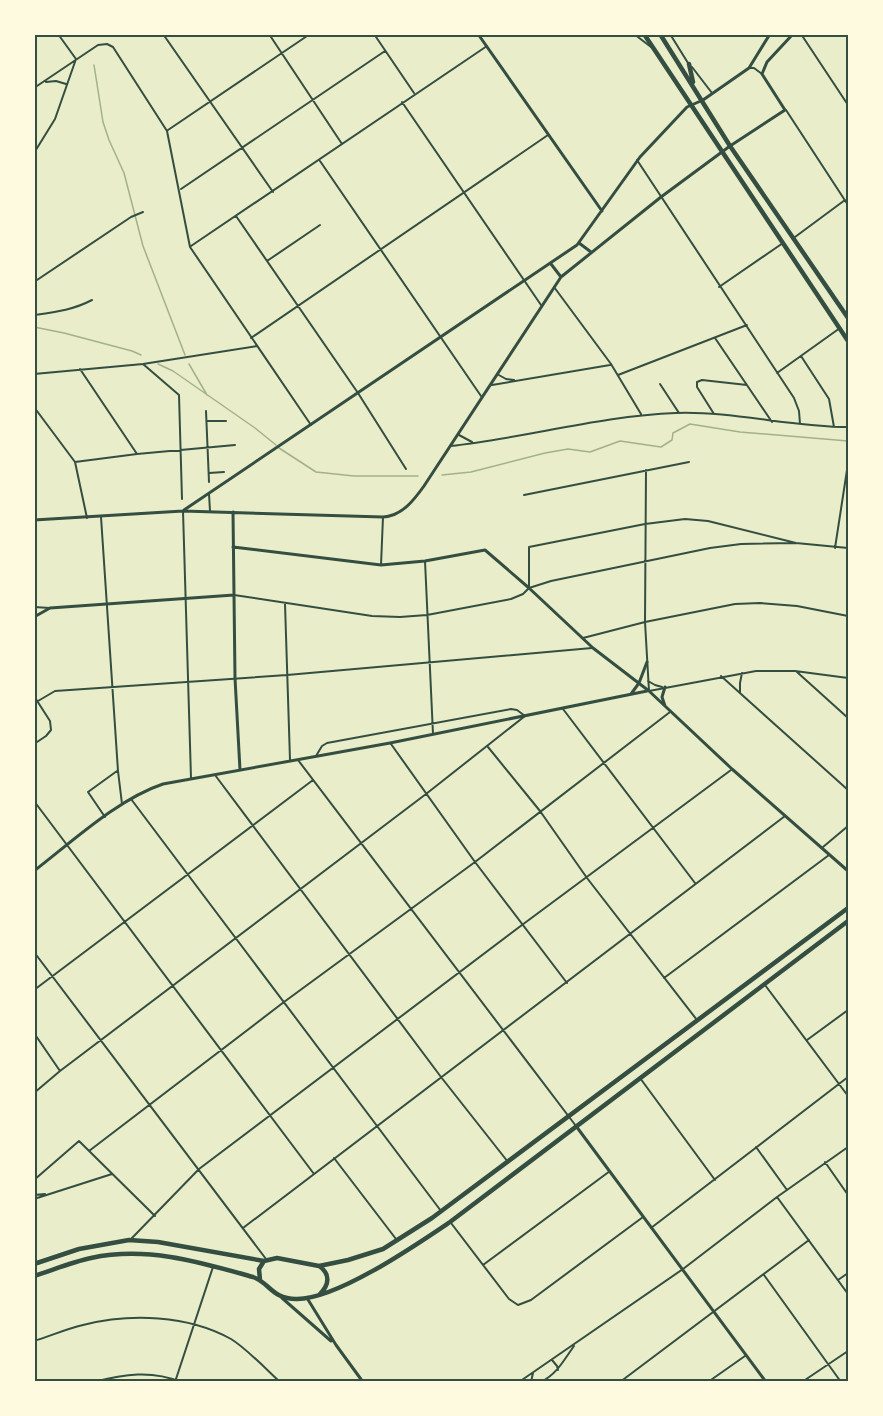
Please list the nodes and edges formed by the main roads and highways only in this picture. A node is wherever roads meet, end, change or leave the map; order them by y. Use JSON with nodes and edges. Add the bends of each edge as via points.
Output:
{"nodes":[{"id":1,"x":644,"y":34,"type":"edge"},
{"id":2,"x":660,"y":34,"type":"edge"},
{"id":3,"x":689,"y":64,"type":"road end"},
{"id":4,"x":693,"y":85,"type":"junction"},
{"id":5,"x":849,"y":318,"type":"edge"},
{"id":6,"x":849,"y":341,"type":"edge"},
{"id":7,"x":849,"y":908,"type":"edge"},
{"id":8,"x":849,"y":921,"type":"edge"},
{"id":9,"x":265,"y":1260,"type":"junction"},
{"id":10,"x":34,"y":1264,"type":"edge"},
{"id":11,"x":319,"y":1266,"type":"junction"},
{"id":12,"x":34,"y":1276,"type":"edge"},
{"id":13,"x":261,"y":1280,"type":"junction"},
{"id":14,"x":318,"y":1295,"type":"junction"}],
"edges":[{"from":1,"to":6,"type":"highway"},
{"from":2,"to":4,"type":"highway"},
{"from":3,"to":4,"type":"highway"},
{"from":4,"to":5,"type":"highway","via":[[730,146]]},
{"from":7,"to":11,"type":"highway","via":[[398,1241],[377,1252]]},
{"from":8,"to":14,"type":"highway","via":[[450,1222],[357,1279]]},
{"from":9,"to":10,"type":"highway","via":[[129,1240],[79,1249]]},
{"from":9,"to":11,"type":"highway","via":[[277,1258]]},
{"from":9,"to":13,"type":"highway","via":[[258,1269]]},
{"from":11,"to":14,"type":"highway","via":[[328,1280]]},
{"from":12,"to":13,"type":"highway","via":[[88,1258],[127,1253],[169,1256]]},
{"from":13,"to":14,"type":"highway","via":[[281,1297]]}]}
